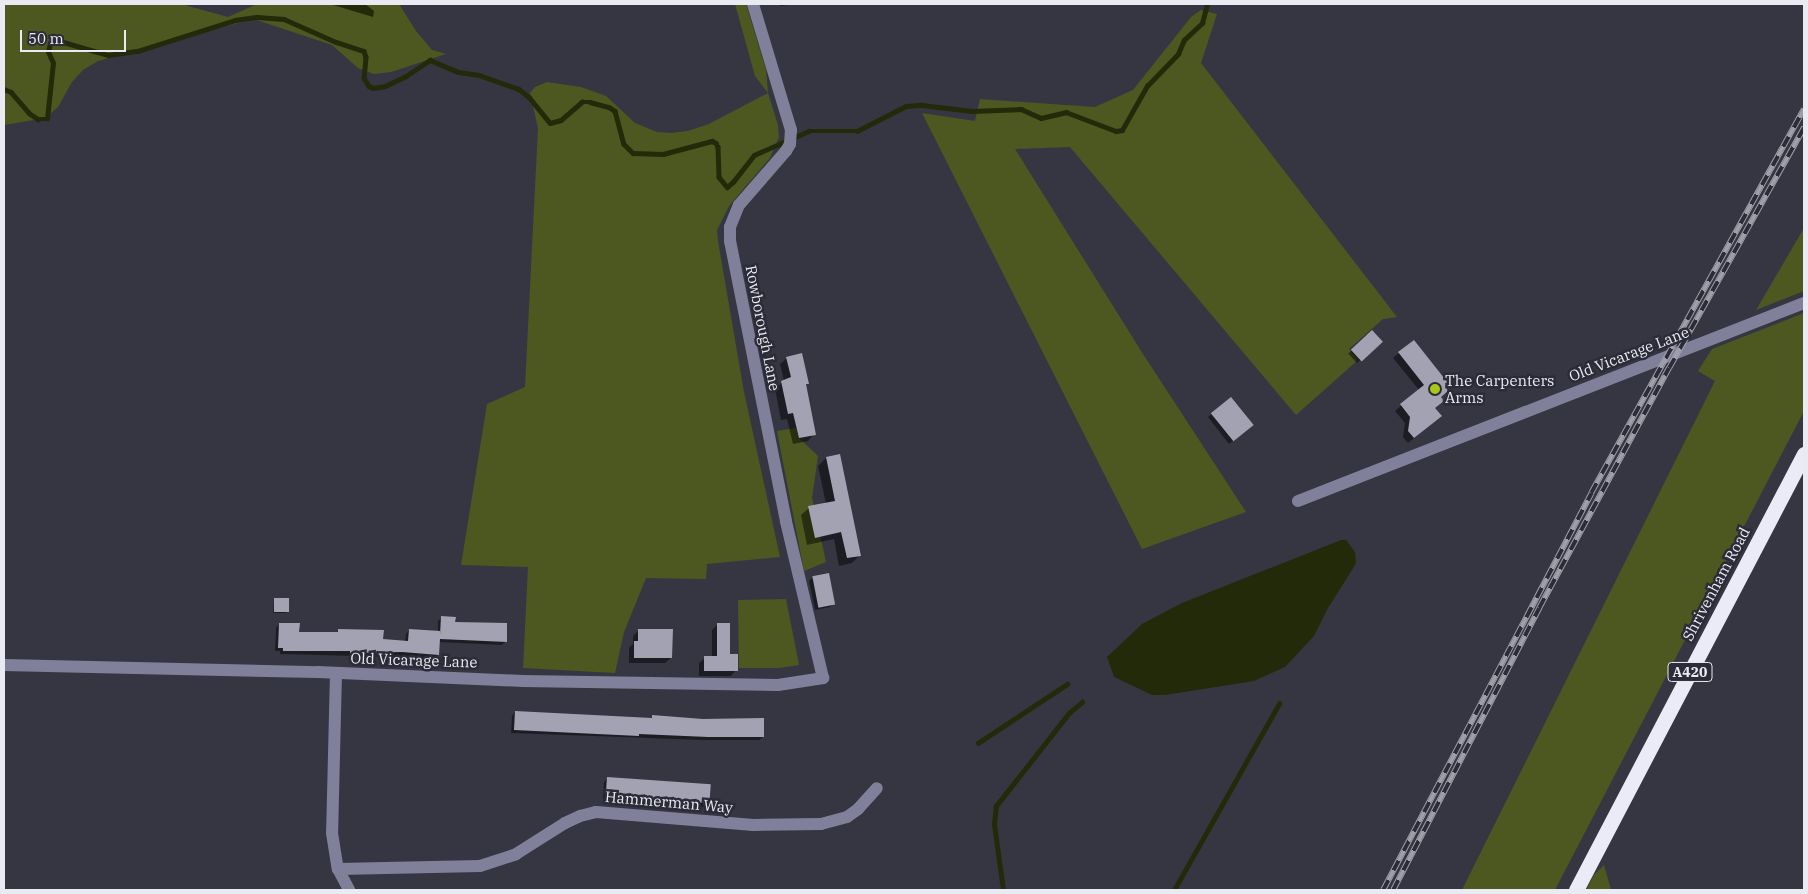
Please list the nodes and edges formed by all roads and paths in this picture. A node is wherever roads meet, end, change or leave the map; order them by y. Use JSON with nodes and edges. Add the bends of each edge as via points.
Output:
{"nodes":[{"id":1,"x":753,"y":4,"type":"edge"},
{"id":2,"x":1804,"y":304,"type":"edge"},
{"id":3,"x":1804,"y":454,"type":"edge"},
{"id":4,"x":1298,"y":501,"type":"dead end"},
{"id":5,"x":4,"y":665,"type":"edge"},
{"id":6,"x":336,"y":673,"type":"junction"},
{"id":7,"x":823,"y":678,"type":"joint"},
{"id":8,"x":877,"y":788,"type":"dead end"},
{"id":9,"x":338,"y":869,"type":"junction"},
{"id":10,"x":349,"y":890,"type":"edge"},
{"id":11,"x":1576,"y":890,"type":"edge"}],
"edges":[{"from":1,"to":7,"type":"street","name":"Rowborough Lane","via":[[791,130],[790,144],[740,204],[730,226],[730,241],[786,521]]},
{"from":2,"to":4,"type":"street","name":"Old Vicarage Lane"},
{"from":3,"to":11,"type":"highway","name":"Shrivenham Road","number":"A420"},
{"from":5,"to":6,"type":"street","name":"Old Vicarage Lane"},
{"from":6,"to":7,"type":"street","name":"Old Vicarage Lane","via":[[523,681],[778,685]]},
{"from":6,"to":9,"type":"street","via":[[332,833]]},
{"from":8,"to":9,"type":"street","name":"Hammerman Way","via":[[847,817],[821,824],[753,825],[596,812],[565,823],[516,854],[480,866]]},
{"from":9,"to":10,"type":"street"}]}
